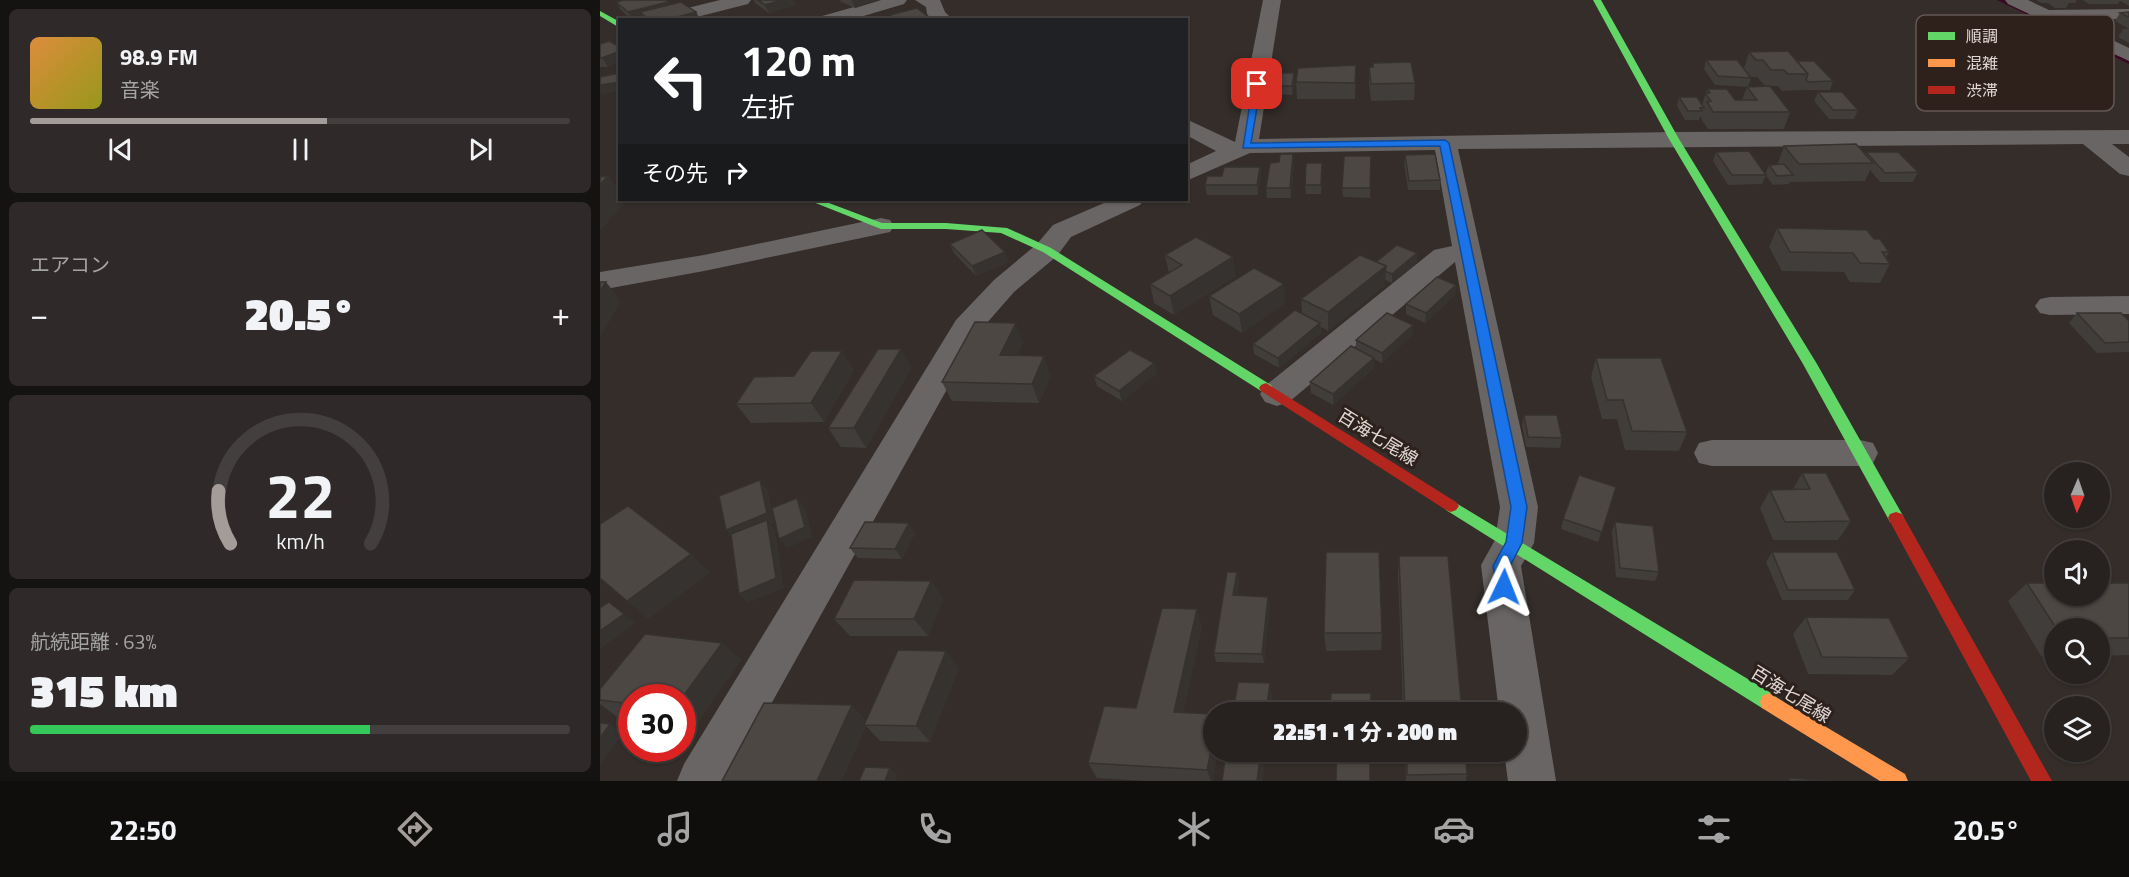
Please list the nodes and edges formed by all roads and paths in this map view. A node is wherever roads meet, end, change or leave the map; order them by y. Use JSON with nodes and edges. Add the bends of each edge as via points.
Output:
{"nodes":[{"id":1,"x":742,"y":0,"type":"edge"},
{"id":2,"x":898,"y":0,"type":"edge"},
{"id":3,"x":924,"y":0,"type":"edge"},
{"id":4,"x":1272,"y":0,"type":"edge"},
{"id":5,"x":1597,"y":0,"type":"edge"},
{"id":6,"x":2014,"y":0,"type":"edge"},
{"id":7,"x":600,"y":13,"type":"edge"},
{"id":8,"x":2044,"y":14,"type":"joint"},
{"id":9,"x":2129,"y":14,"type":"edge"},
{"id":10,"x":837,"y":15,"type":"edge"},
{"id":11,"x":669,"y":18,"type":"edge"},
{"id":12,"x":941,"y":18,"type":"edge"},
{"id":13,"x":618,"y":25,"type":"edge"},
{"id":14,"x":2114,"y":48,"type":"edge"},
{"id":15,"x":2129,"y":55,"type":"edge"},
{"id":16,"x":1188,"y":127,"type":"edge"},
{"id":17,"x":2129,"y":136,"type":"edge"},
{"id":18,"x":2088,"y":137,"type":"junction"},
{"id":19,"x":1674,"y":139,"type":"junction"},
{"id":20,"x":1445,"y":143,"type":"junction"},
{"id":21,"x":1240,"y":149,"type":"junction"},
{"id":22,"x":2129,"y":169,"type":"edge"},
{"id":23,"x":1188,"y":173,"type":"edge"},
{"id":24,"x":816,"y":201,"type":"edge"},
{"id":25,"x":1129,"y":201,"type":"edge"},
{"id":26,"x":882,"y":226,"type":"junction"},
{"id":27,"x":1047,"y":250,"type":"junction"},
{"id":28,"x":1468,"y":252,"type":"junction"},
{"id":29,"x":600,"y":281,"type":"edge"},
{"id":30,"x":2129,"y":304,"type":"edge"},
{"id":31,"x":2050,"y":306,"type":"dead end"},
{"id":32,"x":1277,"y":394,"type":"junction"},
{"id":33,"x":1712,"y":453,"type":"dead end"},
{"id":34,"x":1860,"y":453,"type":"junction"},
{"id":35,"x":1514,"y":543,"type":"junction"},
{"id":36,"x":701,"y":781,"type":"edge"},
{"id":37,"x":1532,"y":781,"type":"edge"},
{"id":38,"x":1898,"y":781,"type":"edge"},
{"id":39,"x":2042,"y":781,"type":"edge"}],
"edges":[{"from":1,"to":11,"type":"street"},
{"from":2,"to":10,"type":"street"},
{"from":3,"to":12,"type":"street","via":[[934,4]]},
{"from":4,"to":21,"type":"street"},
{"from":5,"to":19,"type":"main road"},
{"from":6,"to":8,"type":"street"},
{"from":7,"to":13,"type":"main road"},
{"from":8,"to":9,"type":"street"},
{"from":14,"to":15,"type":"street"},
{"from":16,"to":21,"type":"street"},
{"from":17,"to":18,"type":"street"},
{"from":18,"to":19,"type":"street"},
{"from":18,"to":22,"type":"street"},
{"from":19,"to":20,"type":"street"},
{"from":19,"to":34,"type":"main road"},
{"from":20,"to":21,"type":"street"},
{"from":20,"to":28,"type":"street"},
{"from":21,"to":23,"type":"street"},
{"from":24,"to":26,"type":"main road","name":"百海七尾線"},
{"from":25,"to":27,"type":"street","via":[[1062,231]]},
{"from":26,"to":27,"type":"main road","name":"百海七尾線","via":[[1003,230]]},
{"from":26,"to":29,"type":"street"},
{"from":27,"to":32,"type":"main road","name":"百海七尾線"},
{"from":27,"to":36,"type":"street","via":[[1004,286],[967,327]]},
{"from":28,"to":32,"type":"street","via":[[1444,256]]},
{"from":28,"to":35,"type":"street","via":[[1519,507]]},
{"from":30,"to":31,"type":"street"},
{"from":32,"to":35,"type":"main road","name":"百海七尾線"},
{"from":33,"to":34,"type":"street"},
{"from":34,"to":39,"type":"main road"},
{"from":35,"to":37,"type":"street","via":[[1501,566]]},
{"from":35,"to":38,"type":"main road","name":"百海七尾線"}]}
